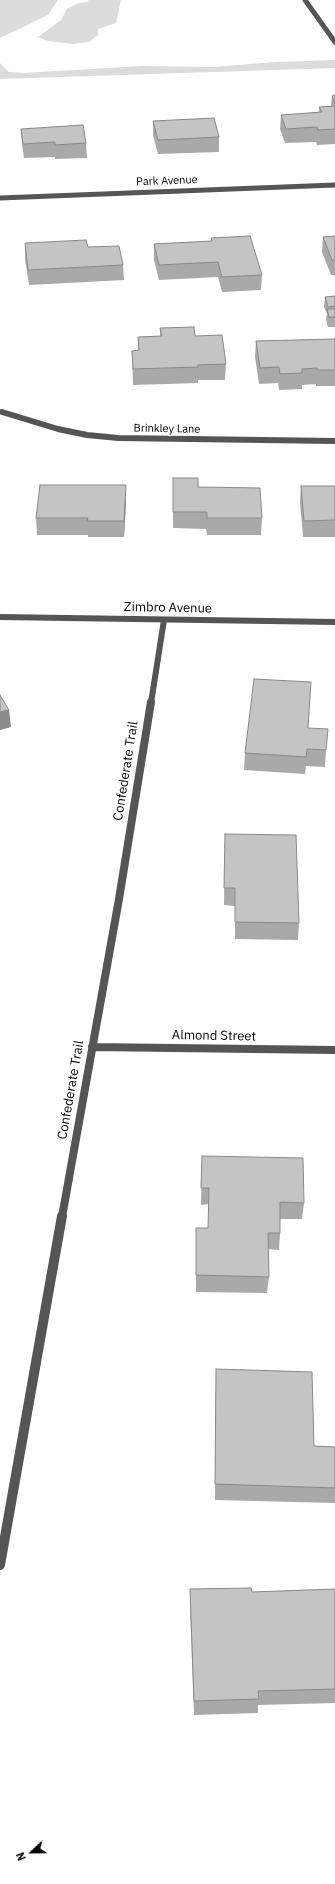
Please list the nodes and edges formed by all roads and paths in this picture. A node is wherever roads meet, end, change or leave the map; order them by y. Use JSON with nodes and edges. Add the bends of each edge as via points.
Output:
{"nodes":[{"id":1,"x":305,"y":0,"type":"edge"},
{"id":2,"x":335,"y":42,"type":"edge"},
{"id":3,"x":335,"y":184,"type":"edge"},
{"id":4,"x":0,"y":198,"type":"edge"},
{"id":5,"x":2,"y":412,"type":"dead end"},
{"id":6,"x":335,"y":441,"type":"edge"},
{"id":7,"x":0,"y":618,"type":"edge"},
{"id":8,"x":164,"y":620,"type":"junction"},
{"id":9,"x":335,"y":622,"type":"edge"},
{"id":10,"x":92,"y":1047,"type":"junction"},
{"id":11,"x":335,"y":1050,"type":"edge"},
{"id":12,"x":0,"y":1565,"type":"edge"}],
"edges":[{"from":1,"to":2,"type":"street"},
{"from":3,"to":4,"type":"street","name":"Park Avenue"},
{"from":5,"to":6,"type":"street","name":"Brinkley Lane","via":[[58,429],[95,436]]},
{"from":7,"to":8,"type":"street","name":"Zimbro Avenue"},
{"from":8,"to":9,"type":"street","name":"Zimbro Avenue"},
{"from":8,"to":10,"type":"street","name":"Confederate Trail","via":[[119,900]]},
{"from":10,"to":11,"type":"street","name":"Almond Street"},
{"from":10,"to":12,"type":"street","name":"Confederate Trail"}]}
